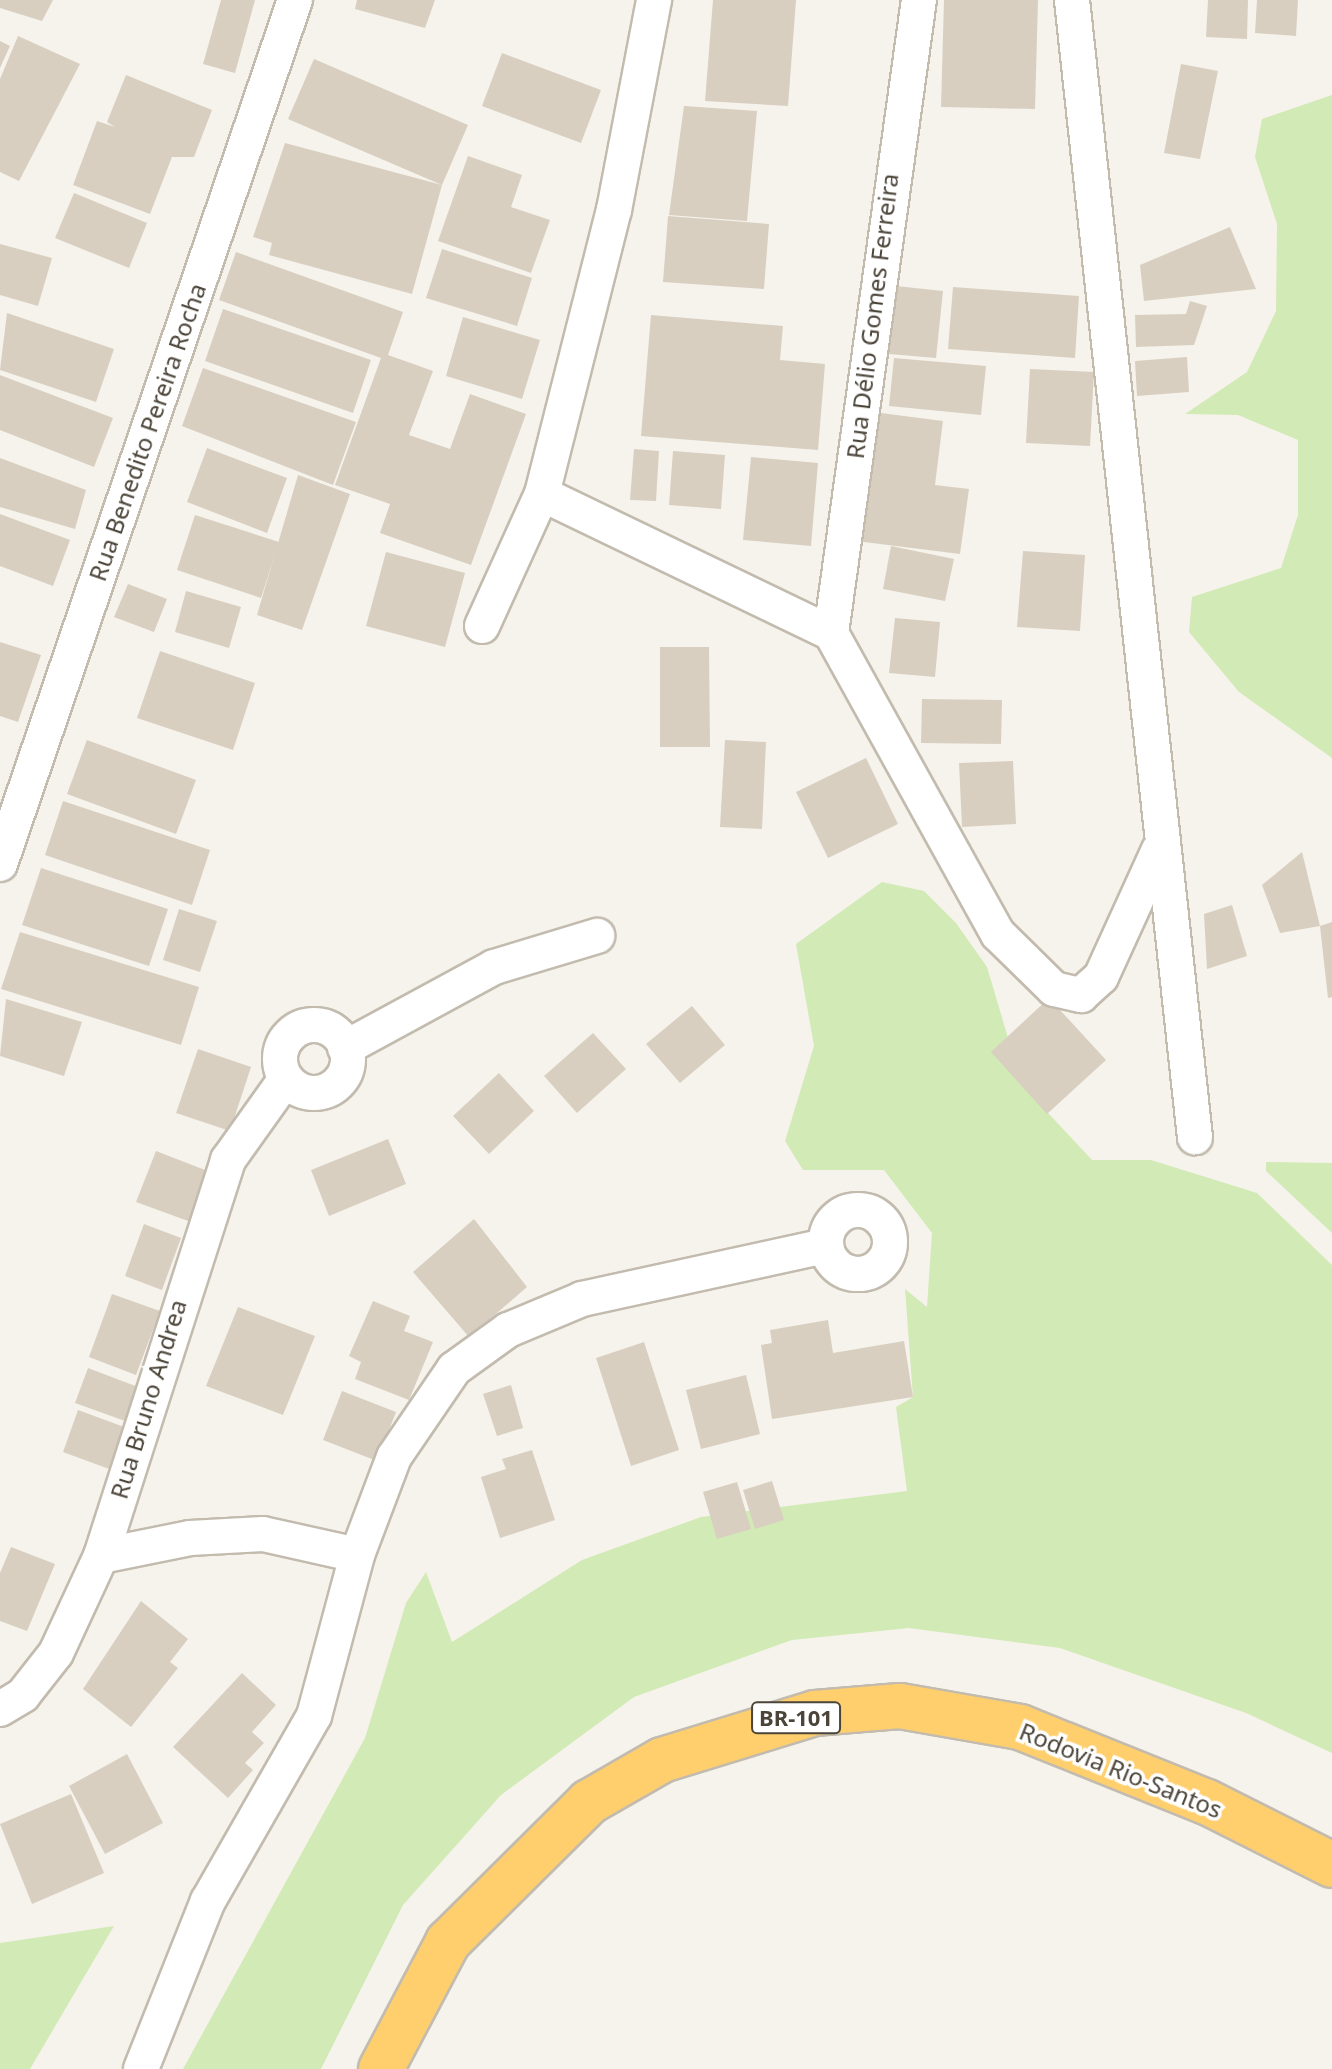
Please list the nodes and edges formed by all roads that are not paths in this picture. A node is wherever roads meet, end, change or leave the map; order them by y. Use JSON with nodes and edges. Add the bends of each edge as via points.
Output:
{"nodes":[{"id":1,"x":295,"y":0,"type":"edge"},
{"id":2,"x":654,"y":0,"type":"edge"},
{"id":3,"x":919,"y":0,"type":"edge"},
{"id":4,"x":1072,"y":0,"type":"edge"},
{"id":5,"x":542,"y":494,"type":"junction"},
{"id":6,"x":482,"y":626,"type":"dead end"},
{"id":7,"x":831,"y":633,"type":"junction"},
{"id":8,"x":1159,"y":850,"type":"junction"},
{"id":9,"x":0,"y":864,"type":"edge"},
{"id":10,"x":597,"y":936,"type":"dead end"},
{"id":11,"x":345,"y":1048,"type":"junction"},
{"id":12,"x":285,"y":1080,"type":"junction"},
{"id":13,"x":1195,"y":1137,"type":"dead end"},
{"id":14,"x":826,"y":1246,"type":"dead end"},
{"id":15,"x":357,"y":1555,"type":"junction"},
{"id":16,"x":101,"y":1556,"type":"junction"},
{"id":17,"x":0,"y":1709,"type":"edge"},
{"id":18,"x":1332,"y":1865,"type":"edge"},
{"id":19,"x":141,"y":2069,"type":"edge"},
{"id":20,"x":381,"y":2069,"type":"edge"}],
"edges":[{"from":1,"to":9,"type":"street","name":"Rua Benedito Pereira Rocha"},
{"from":2,"to":5,"type":"street","via":[[614,210]]},
{"from":3,"to":7,"type":"street","name":"Rua Délio Gomes Ferreira"},
{"from":4,"to":8,"type":"street"},
{"from":5,"to":6,"type":"street"},
{"from":5,"to":7,"type":"street"},
{"from":7,"to":8,"type":"street","via":[[998,934],[1054,989],[1081,995],[1101,977]]},
{"from":8,"to":13,"type":"street"},
{"from":10,"to":11,"type":"street","via":[[494,967]]},
{"from":11,"to":12,"type":"street","via":[[345,1074],[334,1088],[299,1091]]},
{"from":11,"to":12,"type":"street","via":[[328,1028],[294,1031],[279,1063]]},
{"from":12,"to":16,"type":"street","name":"Rua Bruno Andrea","via":[[228,1160]]},
{"from":14,"to":15,"type":"street","via":[[582,1299],[508,1330],[454,1369],[415,1417]]},
{"from":15,"to":16,"type":"street","via":[[263,1534],[190,1538]]},
{"from":15,"to":19,"type":"street","via":[[314,1716],[208,1901]]},
{"from":16,"to":17,"type":"street","name":"Rua Bruno Andrea","via":[[56,1653],[23,1695]]},
{"from":18,"to":20,"type":"highway","name":"Rodovia Rio-Santos","number":"BR-101","via":[[1207,1802],[1020,1727],[900,1706],[815,1713],[662,1760],[589,1802],[448,1942]]}]}
